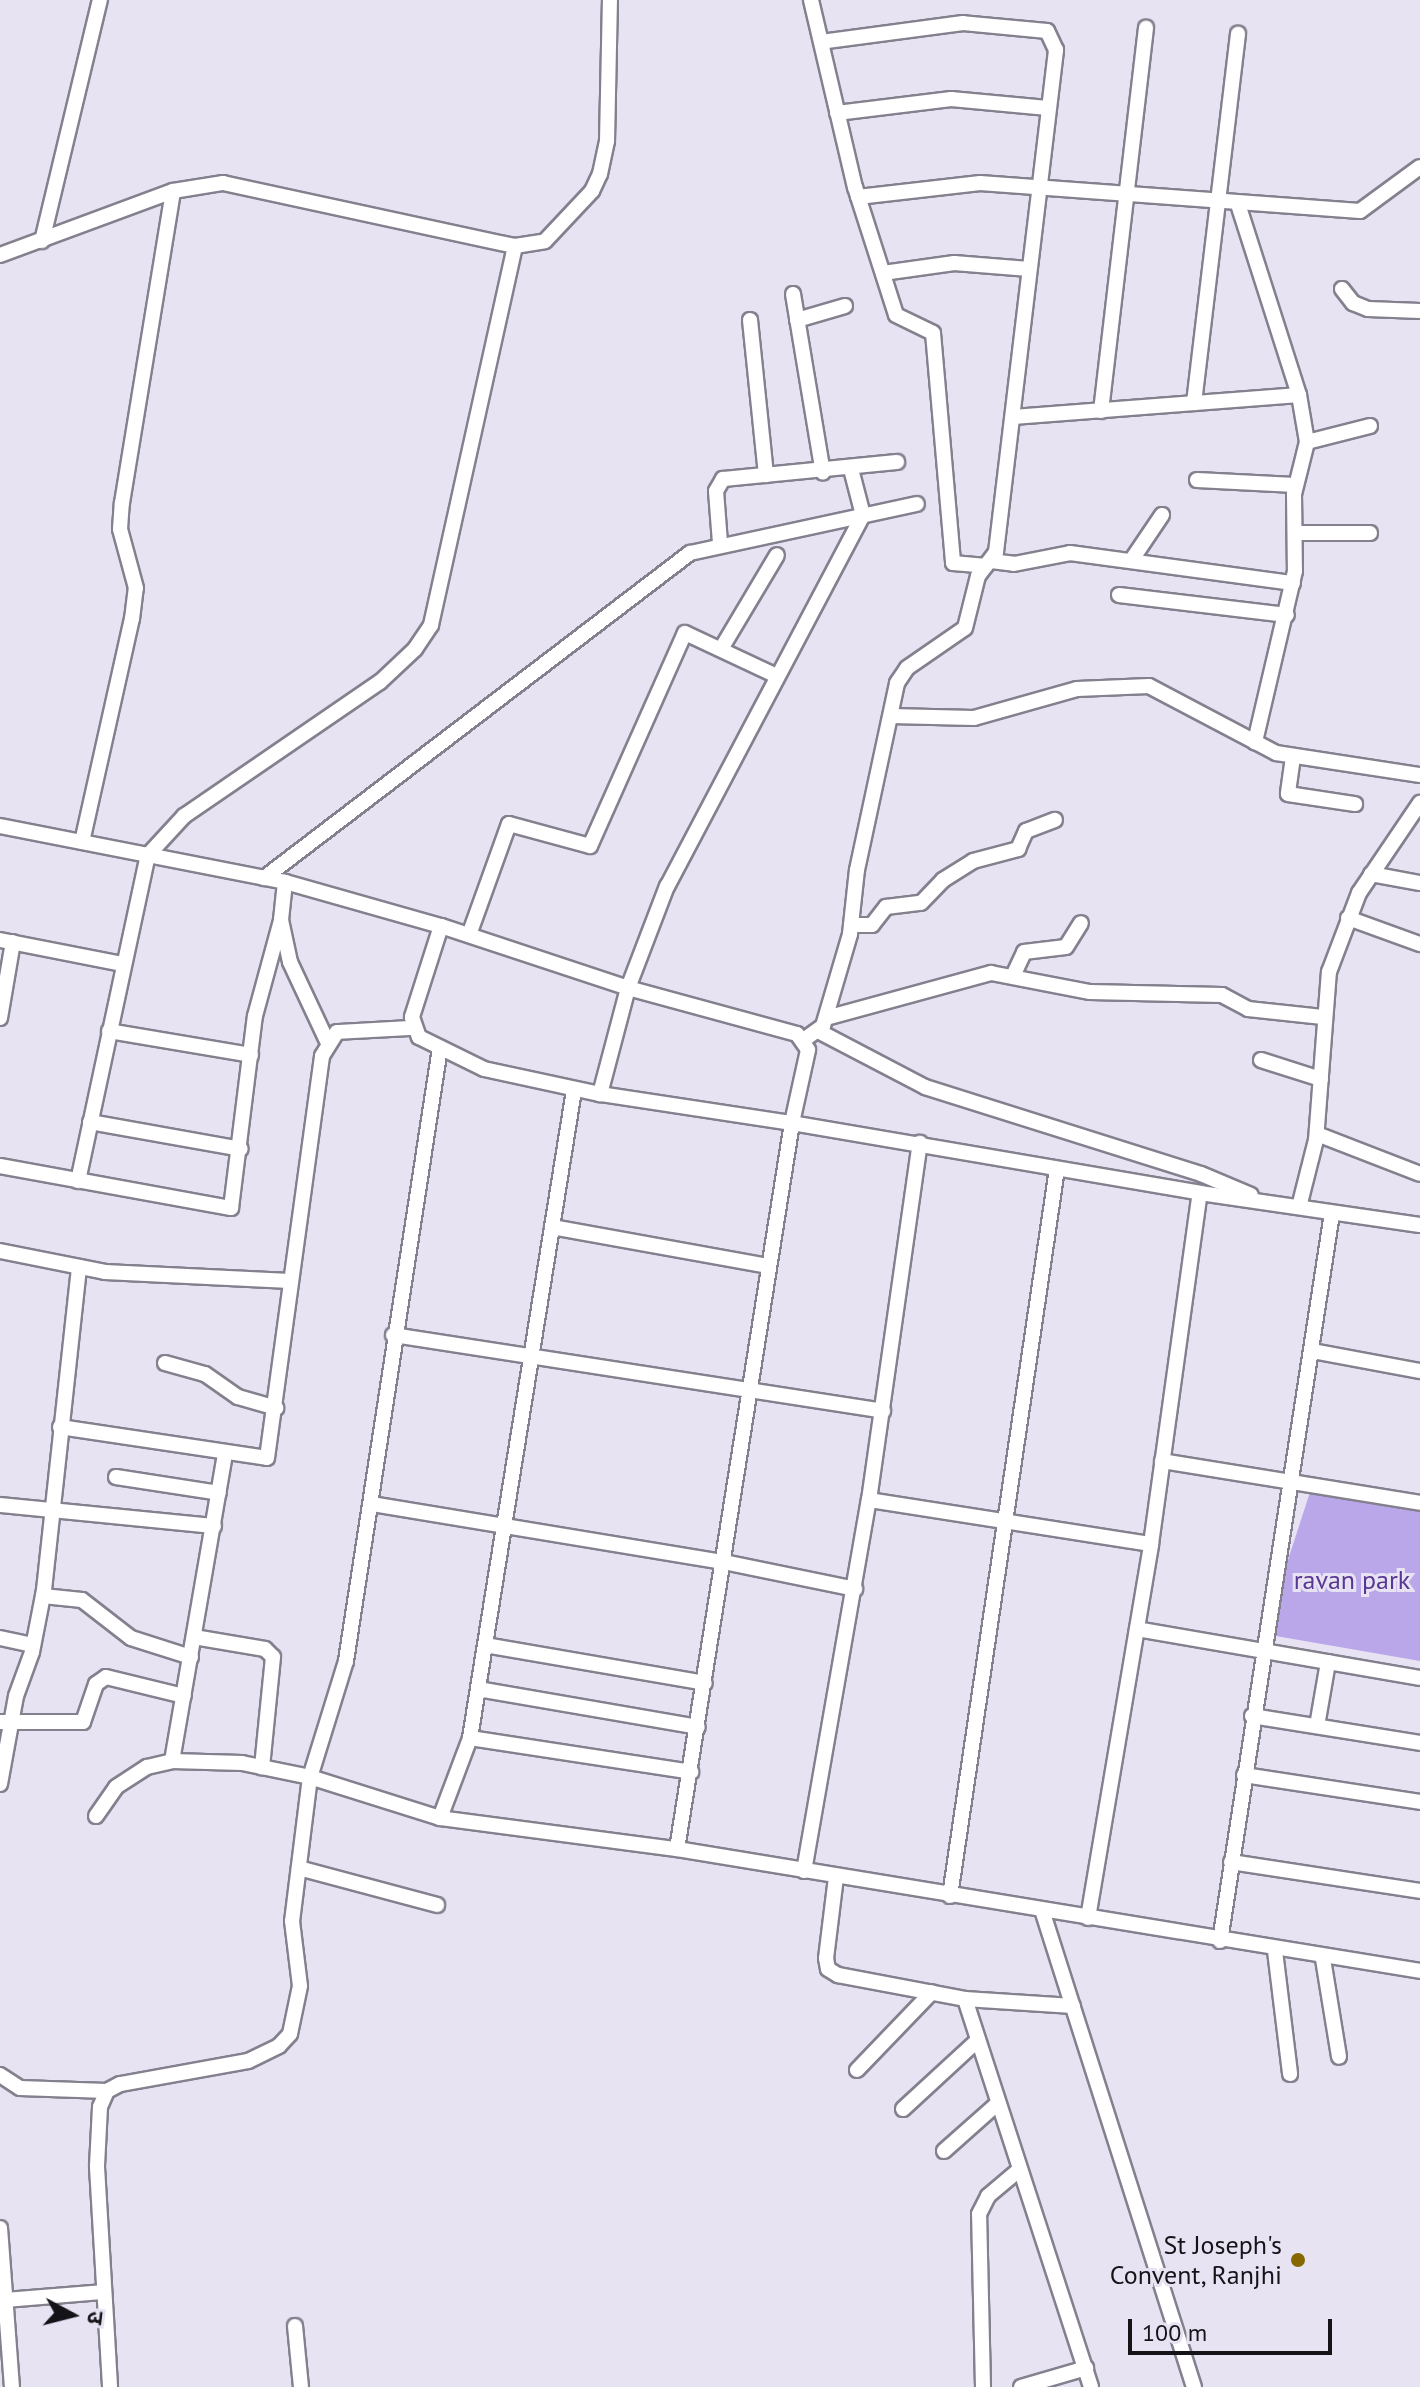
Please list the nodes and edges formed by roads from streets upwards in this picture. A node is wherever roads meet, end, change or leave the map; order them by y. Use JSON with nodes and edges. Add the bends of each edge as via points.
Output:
{"nodes":[{"id":1,"x":100,"y":0,"type":"edge"},
{"id":2,"x":610,"y":0,"type":"edge"},
{"id":3,"x":811,"y":0,"type":"edge"},
{"id":4,"x":1146,"y":28,"type":"dead end"},
{"id":5,"x":1238,"y":34,"type":"dead end"},
{"id":6,"x":821,"y":42,"type":"junction"},
{"id":7,"x":1048,"y":108,"type":"junction"},
{"id":8,"x":837,"y":113,"type":"junction"},
{"id":9,"x":1420,"y":167,"type":"edge"},
{"id":10,"x":1038,"y":187,"type":"junction"},
{"id":11,"x":173,"y":191,"type":"junction"},
{"id":12,"x":1127,"y":193,"type":"junction"},
{"id":13,"x":858,"y":197,"type":"junction"},
{"id":14,"x":1218,"y":202,"type":"junction"},
{"id":15,"x":1238,"y":204,"type":"junction"},
{"id":16,"x":42,"y":241,"type":"junction"},
{"id":17,"x":515,"y":246,"type":"junction"},
{"id":18,"x":0,"y":255,"type":"edge"},
{"id":19,"x":1029,"y":269,"type":"junction"},
{"id":20,"x":883,"y":273,"type":"junction"},
{"id":21,"x":1342,"y":289,"type":"dead end"},
{"id":22,"x":793,"y":294,"type":"dead end"},
{"id":23,"x":845,"y":306,"type":"dead end"},
{"id":24,"x":1420,"y":311,"type":"edge"},
{"id":25,"x":750,"y":320,"type":"dead end"},
{"id":26,"x":797,"y":320,"type":"junction"},
{"id":27,"x":1299,"y":395,"type":"junction"},
{"id":28,"x":1194,"y":403,"type":"junction"},
{"id":29,"x":1101,"y":411,"type":"junction"},
{"id":30,"x":1013,"y":417,"type":"junction"},
{"id":31,"x":1370,"y":426,"type":"dead end"},
{"id":32,"x":1307,"y":442,"type":"junction"},
{"id":33,"x":897,"y":462,"type":"dead end"},
{"id":34,"x":851,"y":469,"type":"junction"},
{"id":35,"x":823,"y":473,"type":"junction"},
{"id":36,"x":766,"y":475,"type":"junction"},
{"id":37,"x":1197,"y":480,"type":"dead end"},
{"id":38,"x":1295,"y":485,"type":"junction"},
{"id":39,"x":917,"y":504,"type":"dead end"},
{"id":40,"x":863,"y":515,"type":"junction"},
{"id":41,"x":1162,"y":515,"type":"dead end"},
{"id":42,"x":1296,"y":533,"type":"junction"},
{"id":43,"x":1370,"y":533,"type":"dead end"},
{"id":44,"x":720,"y":543,"type":"junction"},
{"id":45,"x":777,"y":555,"type":"dead end"},
{"id":46,"x":1133,"y":558,"type":"junction"},
{"id":47,"x":989,"y":564,"type":"junction"},
{"id":48,"x":1293,"y":583,"type":"junction"},
{"id":49,"x":1119,"y":595,"type":"dead end"},
{"id":50,"x":1287,"y":615,"type":"junction"},
{"id":51,"x":721,"y":649,"type":"junction"},
{"id":52,"x":777,"y":676,"type":"junction"},
{"id":53,"x":891,"y":716,"type":"junction"},
{"id":54,"x":1255,"y":742,"type":"junction"},
{"id":55,"x":1293,"y":757,"type":"junction"},
{"id":56,"x":1420,"y":775,"type":"edge"},
{"id":57,"x":1420,"y":803,"type":"edge"},
{"id":58,"x":1355,"y":804,"type":"dead end"},
{"id":59,"x":1055,"y":820,"type":"dead end"},
{"id":60,"x":0,"y":826,"type":"edge"},
{"id":61,"x":82,"y":842,"type":"junction"},
{"id":62,"x":148,"y":855,"type":"junction"},
{"id":63,"x":1371,"y":874,"type":"junction"},
{"id":64,"x":264,"y":878,"type":"junction"},
{"id":65,"x":285,"y":882,"type":"junction"},
{"id":66,"x":1420,"y":883,"type":"edge"},
{"id":67,"x":1348,"y":918,"type":"junction"},
{"id":68,"x":281,"y":920,"type":"junction"},
{"id":69,"x":1081,"y":923,"type":"dead end"},
{"id":70,"x":851,"y":925,"type":"junction"},
{"id":71,"x":441,"y":926,"type":"junction"},
{"id":72,"x":469,"y":935,"type":"junction"},
{"id":73,"x":7,"y":941,"type":"edge"},
{"id":74,"x":1420,"y":944,"type":"edge"},
{"id":75,"x":122,"y":964,"type":"junction"},
{"id":76,"x":1013,"y":976,"type":"junction"},
{"id":77,"x":628,"y":988,"type":"junction"},
{"id":78,"x":1323,"y":1017,"type":"junction"},
{"id":79,"x":0,"y":1018,"type":"edge"},
{"id":80,"x":826,"y":1018,"type":"junction"},
{"id":81,"x":412,"y":1028,"type":"junction"},
{"id":82,"x":109,"y":1031,"type":"junction"},
{"id":83,"x":820,"y":1032,"type":"junction"},
{"id":84,"x":805,"y":1039,"type":"junction"},
{"id":85,"x":327,"y":1041,"type":"junction"},
{"id":86,"x":440,"y":1048,"type":"junction"},
{"id":87,"x":251,"y":1055,"type":"junction"},
{"id":88,"x":1261,"y":1060,"type":"dead end"},
{"id":89,"x":1321,"y":1079,"type":"junction"},
{"id":90,"x":574,"y":1090,"type":"junction"},
{"id":91,"x":600,"y":1094,"type":"junction"},
{"id":92,"x":90,"y":1122,"type":"junction"},
{"id":93,"x":792,"y":1123,"type":"junction"},
{"id":94,"x":1317,"y":1134,"type":"junction"},
{"id":95,"x":920,"y":1143,"type":"junction"},
{"id":96,"x":241,"y":1149,"type":"junction"},
{"id":97,"x":0,"y":1166,"type":"edge"},
{"id":98,"x":1057,"y":1169,"type":"junction"},
{"id":99,"x":1420,"y":1174,"type":"edge"},
{"id":100,"x":78,"y":1181,"type":"junction"},
{"id":101,"x":1200,"y":1193,"type":"junction"},
{"id":102,"x":1266,"y":1202,"type":"junction"},
{"id":103,"x":1299,"y":1207,"type":"junction"},
{"id":104,"x":1332,"y":1213,"type":"junction"},
{"id":105,"x":1420,"y":1225,"type":"edge"},
{"id":106,"x":552,"y":1227,"type":"junction"},
{"id":107,"x":0,"y":1251,"type":"edge"},
{"id":108,"x":768,"y":1266,"type":"junction"},
{"id":109,"x":79,"y":1267,"type":"junction"},
{"id":110,"x":290,"y":1281,"type":"junction"},
{"id":111,"x":393,"y":1335,"type":"junction"},
{"id":112,"x":1312,"y":1351,"type":"junction"},
{"id":113,"x":532,"y":1356,"type":"junction"},
{"id":114,"x":165,"y":1363,"type":"dead end"},
{"id":115,"x":1420,"y":1371,"type":"edge"},
{"id":116,"x":752,"y":1391,"type":"junction"},
{"id":117,"x":276,"y":1408,"type":"junction"},
{"id":118,"x":883,"y":1411,"type":"junction"},
{"id":119,"x":60,"y":1427,"type":"junction"},
{"id":120,"x":225,"y":1455,"type":"junction"},
{"id":121,"x":1162,"y":1461,"type":"junction"},
{"id":122,"x":116,"y":1477,"type":"dead end"},
{"id":123,"x":1291,"y":1484,"type":"junction"},
{"id":124,"x":219,"y":1493,"type":"junction"},
{"id":125,"x":869,"y":1500,"type":"junction"},
{"id":126,"x":1420,"y":1503,"type":"edge"},
{"id":127,"x":372,"y":1504,"type":"junction"},
{"id":128,"x":0,"y":1505,"type":"edge"},
{"id":129,"x":53,"y":1514,"type":"junction"},
{"id":130,"x":1009,"y":1523,"type":"junction"},
{"id":131,"x":504,"y":1525,"type":"junction"},
{"id":132,"x":214,"y":1526,"type":"junction"},
{"id":133,"x":1151,"y":1544,"type":"junction"},
{"id":134,"x":724,"y":1562,"type":"junction"},
{"id":135,"x":855,"y":1589,"type":"junction"},
{"id":136,"x":43,"y":1596,"type":"junction"},
{"id":137,"x":1137,"y":1629,"type":"junction"},
{"id":138,"x":194,"y":1637,"type":"junction"},
{"id":139,"x":0,"y":1638,"type":"edge"},
{"id":140,"x":33,"y":1645,"type":"junction"},
{"id":141,"x":485,"y":1645,"type":"junction"},
{"id":142,"x":1261,"y":1651,"type":"junction"},
{"id":143,"x":191,"y":1657,"type":"junction"},
{"id":144,"x":1328,"y":1662,"type":"junction"},
{"id":145,"x":1420,"y":1678,"type":"edge"},
{"id":146,"x":705,"y":1683,"type":"junction"},
{"id":147,"x":478,"y":1689,"type":"junction"},
{"id":148,"x":184,"y":1696,"type":"junction"},
{"id":149,"x":1252,"y":1716,"type":"junction"},
{"id":150,"x":6,"y":1722,"type":"edge"},
{"id":151,"x":1317,"y":1726,"type":"junction"},
{"id":152,"x":698,"y":1727,"type":"junction"},
{"id":153,"x":470,"y":1738,"type":"junction"},
{"id":154,"x":1420,"y":1743,"type":"edge"},
{"id":155,"x":172,"y":1761,"type":"junction"},
{"id":156,"x":262,"y":1767,"type":"junction"},
{"id":157,"x":691,"y":1772,"type":"junction"},
{"id":158,"x":1244,"y":1775,"type":"junction"},
{"id":159,"x":310,"y":1777,"type":"junction"},
{"id":160,"x":0,"y":1784,"type":"edge"},
{"id":161,"x":1420,"y":1802,"type":"edge"},
{"id":162,"x":96,"y":1816,"type":"dead end"},
{"id":163,"x":440,"y":1818,"type":"junction"},
{"id":164,"x":677,"y":1849,"type":"junction"},
{"id":165,"x":1231,"y":1862,"type":"junction"},
{"id":166,"x":299,"y":1868,"type":"junction"},
{"id":167,"x":804,"y":1871,"type":"junction"},
{"id":168,"x":836,"y":1877,"type":"junction"},
{"id":169,"x":1420,"y":1891,"type":"edge"},
{"id":170,"x":950,"y":1896,"type":"junction"},
{"id":171,"x":437,"y":1905,"type":"dead end"},
{"id":172,"x":1042,"y":1910,"type":"junction"},
{"id":173,"x":1088,"y":1918,"type":"junction"},
{"id":174,"x":1220,"y":1941,"type":"junction"},
{"id":175,"x":1275,"y":1951,"type":"junction"},
{"id":176,"x":1323,"y":1959,"type":"junction"},
{"id":177,"x":1420,"y":1971,"type":"edge"},
{"id":178,"x":932,"y":1992,"type":"junction"},
{"id":179,"x":965,"y":1999,"type":"junction"},
{"id":180,"x":1073,"y":2006,"type":"junction"},
{"id":181,"x":978,"y":2040,"type":"junction"},
{"id":182,"x":1339,"y":2057,"type":"dead end"},
{"id":183,"x":857,"y":2070,"type":"dead end"},
{"id":184,"x":1290,"y":2074,"type":"dead end"},
{"id":185,"x":0,"y":2075,"type":"edge"},
{"id":186,"x":107,"y":2091,"type":"junction"},
{"id":187,"x":997,"y":2104,"type":"junction"},
{"id":188,"x":903,"y":2109,"type":"dead end"},
{"id":189,"x":944,"y":2151,"type":"dead end"},
{"id":190,"x":1018,"y":2171,"type":"junction"},
{"id":191,"x":0,"y":2228,"type":"edge"},
{"id":192,"x":104,"y":2292,"type":"junction"},
{"id":193,"x":6,"y":2300,"type":"junction"},
{"id":194,"x":295,"y":2326,"type":"dead end"},
{"id":195,"x":1086,"y":2368,"type":"junction"},
{"id":196,"x":12,"y":2387,"type":"edge"},
{"id":197,"x":110,"y":2387,"type":"edge"},
{"id":198,"x":301,"y":2387,"type":"edge"},
{"id":199,"x":983,"y":2387,"type":"edge"},
{"id":200,"x":1021,"y":2387,"type":"edge"},
{"id":201,"x":1091,"y":2387,"type":"edge"},
{"id":202,"x":1194,"y":2387,"type":"edge"}],
"edges":[{"from":1,"to":16,"type":"street"},
{"from":2,"to":17,"type":"street","via":[[607,141],[600,174],[592,191],[545,241]]},
{"from":3,"to":6,"type":"street"},
{"from":4,"to":12,"type":"street"},
{"from":5,"to":14,"type":"street"},
{"from":6,"to":7,"type":"street","via":[[941,24],[1047,31],[1056,42]]},
{"from":6,"to":8,"type":"street"},
{"from":7,"to":8,"type":"street","via":[[951,99]]},
{"from":7,"to":10,"type":"street"},
{"from":8,"to":13,"type":"street"},
{"from":9,"to":15,"type":"street","via":[[1360,211]]},
{"from":10,"to":12,"type":"street"},
{"from":10,"to":13,"type":"street","via":[[953,184]]},
{"from":10,"to":19,"type":"street"},
{"from":11,"to":16,"type":"street"},
{"from":11,"to":17,"type":"street","via":[[223,183]]},
{"from":11,"to":61,"type":"street","via":[[122,503],[120,529],[133,567],[134,604]]},
{"from":12,"to":14,"type":"street"},
{"from":12,"to":29,"type":"street"},
{"from":13,"to":20,"type":"street"},
{"from":14,"to":15,"type":"street"},
{"from":14,"to":28,"type":"street"},
{"from":15,"to":27,"type":"street"},
{"from":16,"to":18,"type":"street"},
{"from":17,"to":62,"type":"street","via":[[431,625],[415,649],[380,682],[184,816]]},
{"from":19,"to":20,"type":"street","via":[[954,263]]},
{"from":19,"to":30,"type":"street"},
{"from":20,"to":47,"type":"street","via":[[900,320],[933,333],[953,563]]},
{"from":21,"to":24,"type":"street","via":[[1353,303],[1368,309]]},
{"from":22,"to":26,"type":"street"},
{"from":23,"to":26,"type":"street"},
{"from":25,"to":36,"type":"street"},
{"from":26,"to":35,"type":"street"},
{"from":27,"to":28,"type":"street"},
{"from":27,"to":32,"type":"street"},
{"from":28,"to":29,"type":"street"},
{"from":29,"to":30,"type":"street"},
{"from":30,"to":47,"type":"street","via":[[998,545]]},
{"from":31,"to":32,"type":"street"},
{"from":32,"to":38,"type":"street"},
{"from":33,"to":34,"type":"street"},
{"from":34,"to":35,"type":"street"},
{"from":34,"to":40,"type":"street"},
{"from":35,"to":36,"type":"street"},
{"from":36,"to":44,"type":"street","via":[[717,484]]},
{"from":37,"to":38,"type":"street"},
{"from":38,"to":42,"type":"street"},
{"from":39,"to":40,"type":"street"},
{"from":40,"to":44,"type":"street"},
{"from":40,"to":52,"type":"street"},
{"from":41,"to":46,"type":"street"},
{"from":42,"to":43,"type":"street"},
{"from":42,"to":48,"type":"street"},
{"from":44,"to":64,"type":"street","via":[[690,553]]},
{"from":45,"to":51,"type":"street"},
{"from":46,"to":47,"type":"street","via":[[1070,553]]},
{"from":46,"to":48,"type":"street"},
{"from":47,"to":53,"type":"street","via":[[978,576],[965,628],[903,673]]},
{"from":48,"to":50,"type":"street"},
{"from":49,"to":50,"type":"street"},
{"from":50,"to":54,"type":"street"},
{"from":51,"to":52,"type":"street"},
{"from":51,"to":72,"type":"street","via":[[690,633],[681,636],[590,846],[515,823],[505,828]]},
{"from":52,"to":77,"type":"street","via":[[667,886]]},
{"from":53,"to":54,"type":"street","via":[[974,718],[1077,689],[1139,685],[1168,693]]},
{"from":53,"to":70,"type":"street","via":[[861,849]]},
{"from":54,"to":55,"type":"street"},
{"from":55,"to":56,"type":"street"},
{"from":55,"to":58,"type":"street","via":[[1288,794]]},
{"from":57,"to":63,"type":"street"},
{"from":59,"to":70,"type":"street","via":[[1026,831],[1018,849],[963,867],[921,903],[886,907],[872,925]]},
{"from":60,"to":61,"type":"street"},
{"from":61,"to":62,"type":"street"},
{"from":62,"to":64,"type":"street"},
{"from":62,"to":75,"type":"street"},
{"from":63,"to":66,"type":"street"},
{"from":63,"to":67,"type":"street"},
{"from":64,"to":65,"type":"street"},
{"from":65,"to":68,"type":"street"},
{"from":65,"to":71,"type":"street"},
{"from":67,"to":74,"type":"street"},
{"from":67,"to":78,"type":"street","via":[[1329,972]]},
{"from":68,"to":85,"type":"street","via":[[290,962]]},
{"from":68,"to":87,"type":"street","via":[[255,1016]]},
{"from":69,"to":76,"type":"street","via":[[1066,947],[1024,952]]},
{"from":70,"to":80,"type":"street"},
{"from":71,"to":72,"type":"street"},
{"from":71,"to":81,"type":"street"},
{"from":72,"to":77,"type":"street"},
{"from":73,"to":75,"type":"street"},
{"from":73,"to":79,"type":"street"},
{"from":75,"to":82,"type":"street"},
{"from":76,"to":78,"type":"street","via":[[1090,992],[1222,995],[1248,1009]]},
{"from":76,"to":80,"type":"street","via":[[977,976]]},
{"from":77,"to":84,"type":"street"},
{"from":77,"to":91,"type":"street"},
{"from":78,"to":89,"type":"street"},
{"from":80,"to":83,"type":"street"},
{"from":81,"to":85,"type":"street","via":[[349,1028]]},
{"from":81,"to":86,"type":"street"},
{"from":82,"to":87,"type":"street"},
{"from":82,"to":92,"type":"street"},
{"from":83,"to":84,"type":"street"},
{"from":83,"to":102,"type":"street","via":[[925,1087],[1201,1174]]},
{"from":84,"to":93,"type":"street","via":[[808,1050]]},
{"from":85,"to":110,"type":"street"},
{"from":86,"to":90,"type":"street","via":[[484,1069]]},
{"from":86,"to":111,"type":"street"},
{"from":87,"to":96,"type":"street"},
{"from":88,"to":89,"type":"street"},
{"from":89,"to":94,"type":"street"},
{"from":90,"to":91,"type":"street"},
{"from":90,"to":106,"type":"street"},
{"from":91,"to":93,"type":"street"},
{"from":92,"to":96,"type":"street"},
{"from":92,"to":100,"type":"street"},
{"from":93,"to":95,"type":"street"},
{"from":93,"to":108,"type":"street"},
{"from":94,"to":99,"type":"street"},
{"from":94,"to":103,"type":"street"},
{"from":95,"to":98,"type":"street"},
{"from":95,"to":118,"type":"street"},
{"from":96,"to":100,"type":"street","via":[[231,1208]]},
{"from":97,"to":100,"type":"street"},
{"from":98,"to":101,"type":"street"},
{"from":98,"to":130,"type":"street"},
{"from":101,"to":102,"type":"street"},
{"from":101,"to":121,"type":"street"},
{"from":102,"to":103,"type":"street"},
{"from":103,"to":104,"type":"street"},
{"from":104,"to":105,"type":"street"},
{"from":104,"to":112,"type":"street"},
{"from":106,"to":108,"type":"street"},
{"from":106,"to":113,"type":"street"},
{"from":107,"to":109,"type":"street"},
{"from":108,"to":116,"type":"street"},
{"from":109,"to":110,"type":"street"},
{"from":109,"to":119,"type":"street"},
{"from":110,"to":117,"type":"street"},
{"from":111,"to":113,"type":"street"},
{"from":111,"to":127,"type":"street"},
{"from":112,"to":115,"type":"street"},
{"from":112,"to":123,"type":"street"},
{"from":113,"to":116,"type":"street"},
{"from":113,"to":131,"type":"street"},
{"from":114,"to":117,"type":"street","via":[[205,1374],[246,1401]]},
{"from":116,"to":118,"type":"street"},
{"from":116,"to":134,"type":"street"},
{"from":117,"to":120,"type":"street","via":[[267,1458]]},
{"from":118,"to":125,"type":"street"},
{"from":119,"to":120,"type":"street"},
{"from":119,"to":129,"type":"street"},
{"from":120,"to":124,"type":"street"},
{"from":121,"to":123,"type":"street"},
{"from":121,"to":133,"type":"street"},
{"from":122,"to":124,"type":"street"},
{"from":123,"to":126,"type":"street"},
{"from":123,"to":142,"type":"street"},
{"from":124,"to":132,"type":"street"},
{"from":125,"to":130,"type":"street"},
{"from":125,"to":135,"type":"street"},
{"from":127,"to":131,"type":"street"},
{"from":127,"to":159,"type":"street","via":[[346,1661]]},
{"from":128,"to":129,"type":"street"},
{"from":129,"to":132,"type":"street"},
{"from":129,"to":136,"type":"street"},
{"from":130,"to":133,"type":"street"},
{"from":130,"to":170,"type":"street"},
{"from":131,"to":134,"type":"street"},
{"from":131,"to":141,"type":"street"},
{"from":132,"to":138,"type":"street"},
{"from":133,"to":137,"type":"street"},
{"from":134,"to":135,"type":"street"},
{"from":134,"to":146,"type":"street"},
{"from":135,"to":167,"type":"street"},
{"from":136,"to":140,"type":"street"},
{"from":136,"to":143,"type":"street","via":[[82,1600],[131,1638]]},
{"from":137,"to":142,"type":"street"},
{"from":137,"to":173,"type":"street"},
{"from":138,"to":143,"type":"street"},
{"from":138,"to":156,"type":"street","via":[[265,1649],[273,1657]]},
{"from":139,"to":140,"type":"street"},
{"from":140,"to":150,"type":"street"},
{"from":141,"to":146,"type":"street"},
{"from":141,"to":147,"type":"street"},
{"from":142,"to":144,"type":"street"},
{"from":142,"to":149,"type":"street"},
{"from":143,"to":148,"type":"street"},
{"from":144,"to":145,"type":"street"},
{"from":144,"to":151,"type":"street"},
{"from":146,"to":152,"type":"street"},
{"from":147,"to":152,"type":"street"},
{"from":147,"to":153,"type":"street"},
{"from":148,"to":150,"type":"street","via":[[106,1677],[96,1684],[83,1722]]},
{"from":148,"to":155,"type":"street"},
{"from":149,"to":151,"type":"street"},
{"from":149,"to":158,"type":"street"},
{"from":150,"to":160,"type":"street"},
{"from":151,"to":154,"type":"street"},
{"from":152,"to":157,"type":"street"},
{"from":153,"to":157,"type":"street"},
{"from":153,"to":163,"type":"street"},
{"from":155,"to":156,"type":"street"},
{"from":155,"to":162,"type":"street","via":[[147,1767],[116,1787]]},
{"from":156,"to":159,"type":"street"},
{"from":157,"to":164,"type":"street"},
{"from":158,"to":161,"type":"street"},
{"from":158,"to":165,"type":"street"},
{"from":159,"to":163,"type":"street"},
{"from":159,"to":166,"type":"street"},
{"from":163,"to":164,"type":"street"},
{"from":164,"to":167,"type":"street"},
{"from":165,"to":169,"type":"street"},
{"from":165,"to":174,"type":"street"},
{"from":166,"to":171,"type":"street"},
{"from":166,"to":186,"type":"street","via":[[292,1921],[300,1986],[290,2034],[264,2055]]},
{"from":167,"to":168,"type":"street"},
{"from":168,"to":170,"type":"street"},
{"from":168,"to":178,"type":"street","via":[[828,1969]]},
{"from":170,"to":172,"type":"street"},
{"from":172,"to":173,"type":"street"},
{"from":172,"to":180,"type":"street"},
{"from":173,"to":174,"type":"street"},
{"from":174,"to":175,"type":"street"},
{"from":175,"to":176,"type":"street"},
{"from":175,"to":184,"type":"street"},
{"from":176,"to":177,"type":"street"},
{"from":176,"to":182,"type":"street"},
{"from":178,"to":179,"type":"street"},
{"from":178,"to":183,"type":"street"},
{"from":179,"to":180,"type":"street"},
{"from":179,"to":181,"type":"street"},
{"from":180,"to":202,"type":"street"},
{"from":181,"to":187,"type":"street"},
{"from":181,"to":188,"type":"street"},
{"from":185,"to":186,"type":"street","via":[[20,2088]]},
{"from":186,"to":192,"type":"street","via":[[100,2107],[97,2167]]},
{"from":187,"to":189,"type":"street"},
{"from":187,"to":190,"type":"street"},
{"from":190,"to":195,"type":"street"},
{"from":190,"to":199,"type":"street","via":[[988,2196],[979,2214]]},
{"from":191,"to":193,"type":"street"},
{"from":192,"to":193,"type":"street"},
{"from":192,"to":197,"type":"street"},
{"from":193,"to":196,"type":"street"},
{"from":194,"to":198,"type":"street"},
{"from":195,"to":200,"type":"street"},
{"from":195,"to":201,"type":"street"}]}
